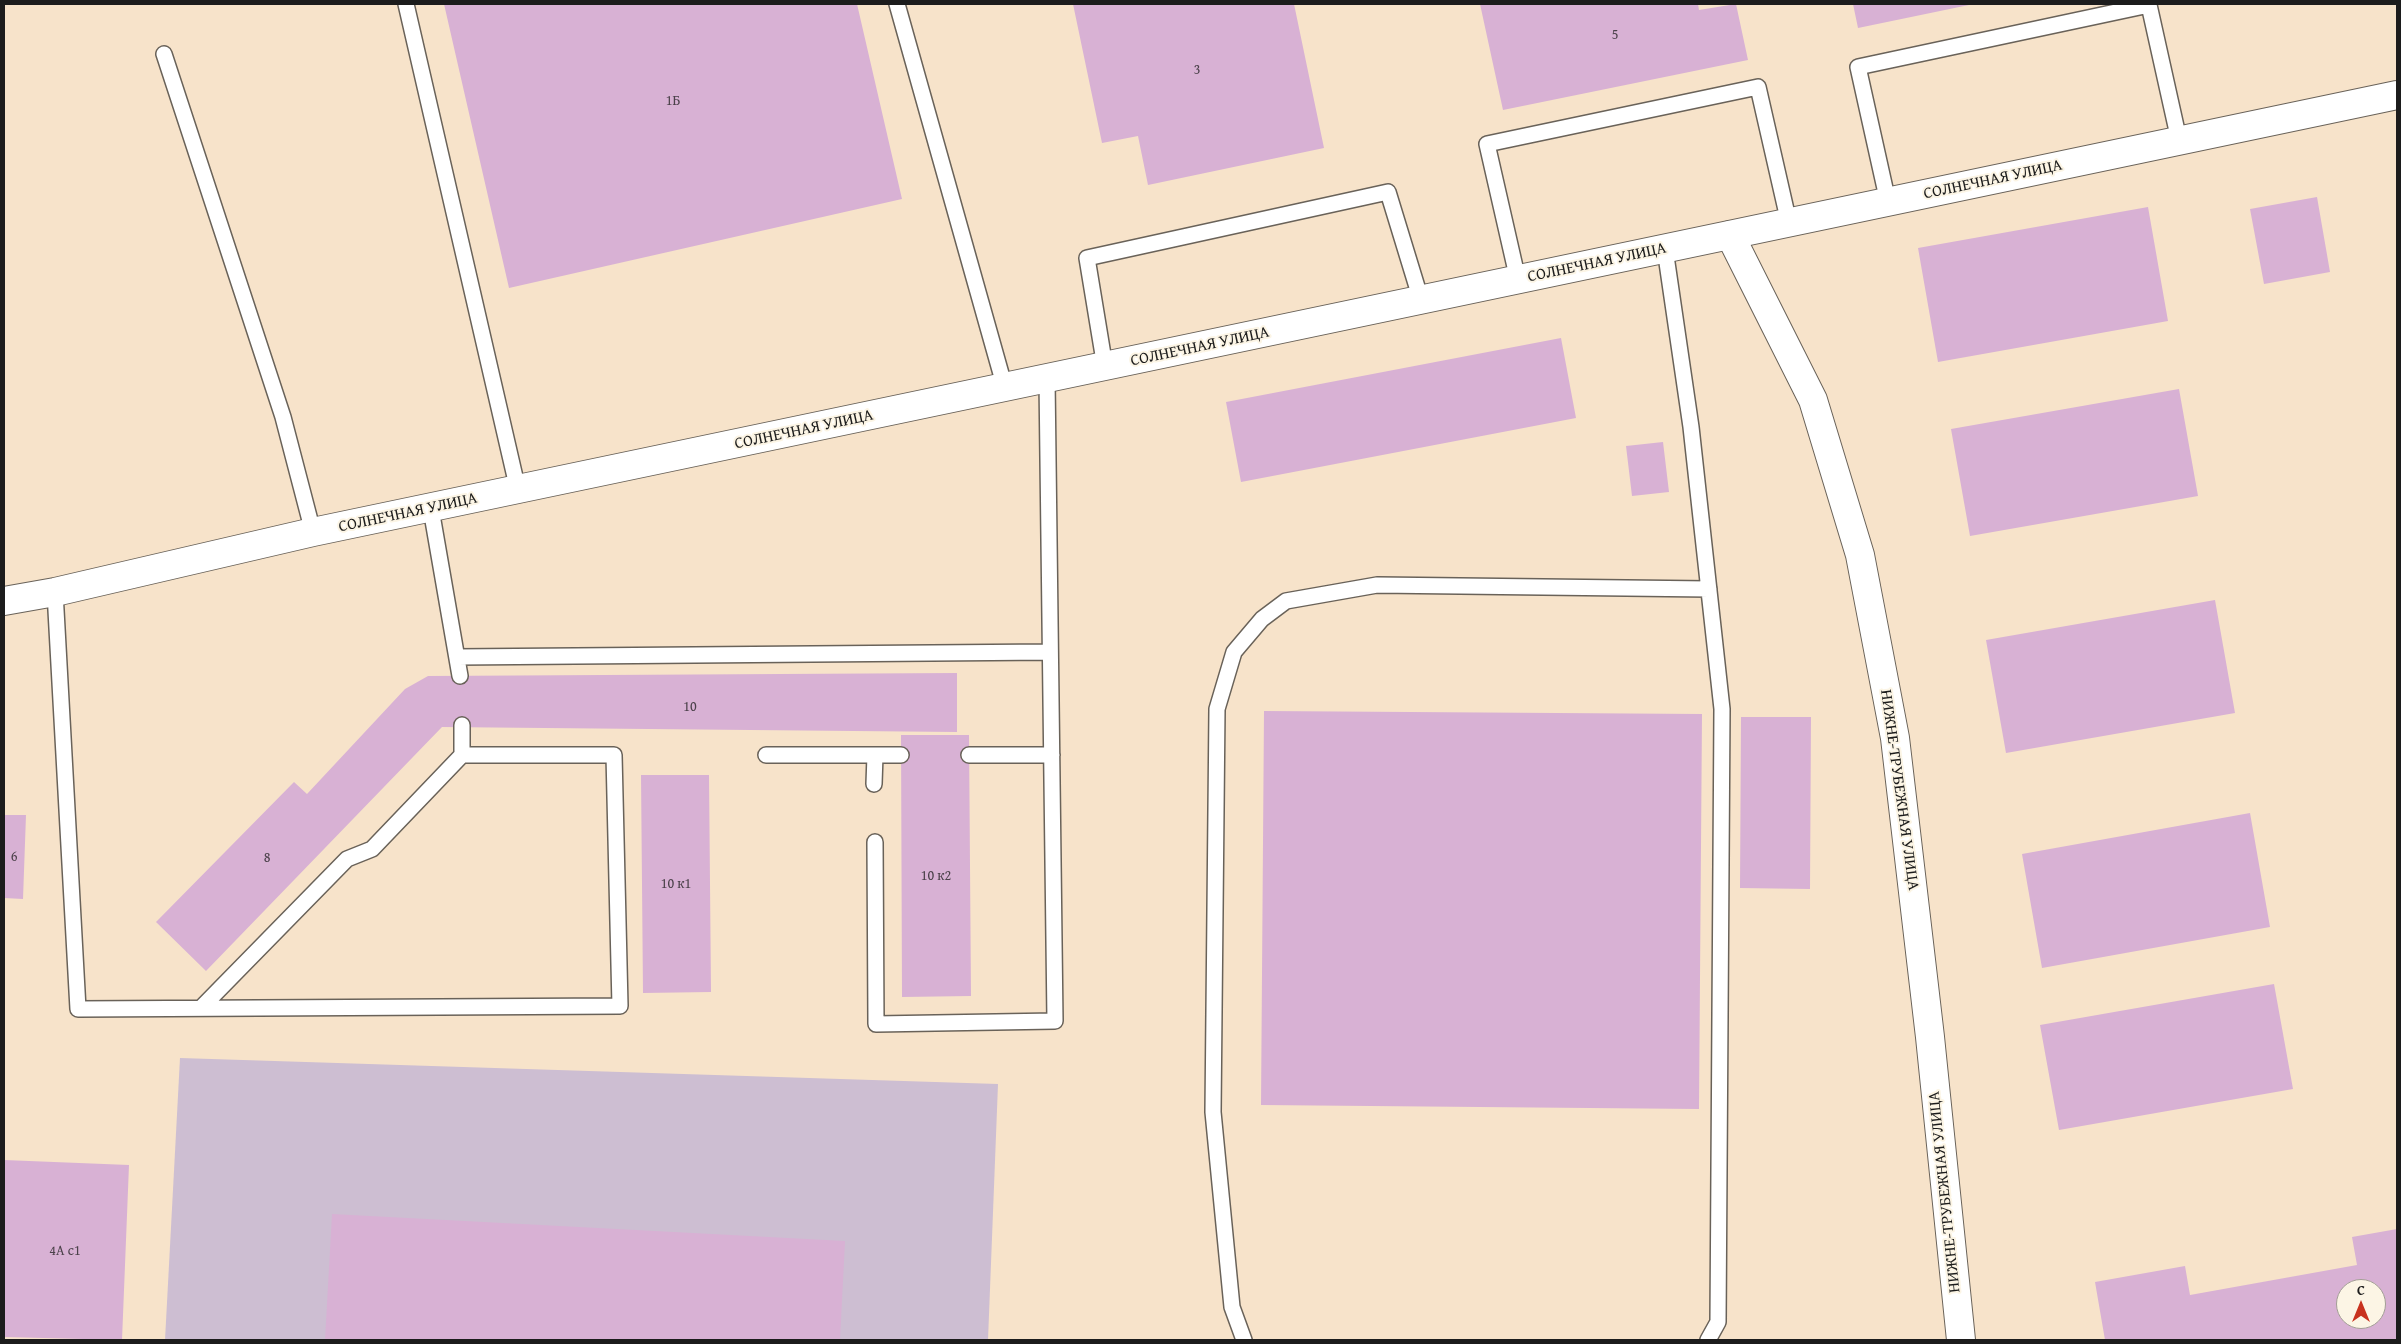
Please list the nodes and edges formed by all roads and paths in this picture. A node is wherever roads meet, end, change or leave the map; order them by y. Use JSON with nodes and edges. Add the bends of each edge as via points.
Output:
{"nodes":[{"id":1,"x":406,"y":4,"type":"edge"},
{"id":2,"x":897,"y":4,"type":"edge"},
{"id":3,"x":164,"y":54,"type":"dead end"},
{"id":4,"x":2397,"y":94,"type":"edge"},
{"id":5,"x":2179,"y":140,"type":"junction"},
{"id":6,"x":1888,"y":202,"type":"junction"},
{"id":7,"x":1789,"y":223,"type":"junction"},
{"id":8,"x":1730,"y":235,"type":"junction"},
{"id":9,"x":1665,"y":249,"type":"junction"},
{"id":10,"x":1518,"y":280,"type":"junction"},
{"id":11,"x":1421,"y":300,"type":"junction"},
{"id":12,"x":1105,"y":367,"type":"junction"},
{"id":13,"x":1047,"y":379,"type":"junction"},
{"id":14,"x":1005,"y":388,"type":"junction"},
{"id":15,"x":518,"y":490,"type":"junction"},
{"id":16,"x":431,"y":508,"type":"junction"},
{"id":17,"x":313,"y":532,"type":"junction"},
{"id":18,"x":1709,"y":589,"type":"junction"},
{"id":19,"x":55,"y":592,"type":"junction"},
{"id":20,"x":4,"y":601,"type":"edge"},
{"id":21,"x":1050,"y":652,"type":"junction"},
{"id":22,"x":457,"y":657,"type":"junction"},
{"id":23,"x":460,"y":676,"type":"dead end"},
{"id":24,"x":462,"y":725,"type":"dead end"},
{"id":25,"x":462,"y":755,"type":"junction"},
{"id":26,"x":766,"y":755,"type":"dead end"},
{"id":27,"x":875,"y":755,"type":"junction"},
{"id":28,"x":901,"y":755,"type":"dead end"},
{"id":29,"x":969,"y":755,"type":"dead end"},
{"id":30,"x":1052,"y":755,"type":"junction"},
{"id":31,"x":874,"y":784,"type":"dead end"},
{"id":32,"x":875,"y":842,"type":"dead end"},
{"id":33,"x":201,"y":1008,"type":"junction"},
{"id":34,"x":1244,"y":1340,"type":"edge"},
{"id":35,"x":1708,"y":1340,"type":"edge"},
{"id":36,"x":1960,"y":1340,"type":"edge"}],
"edges":[{"from":1,"to":15,"type":"lane"},
{"from":2,"to":14,"type":"lane"},
{"from":3,"to":17,"type":"lane","via":[[283,417]]},
{"from":4,"to":5,"type":"main road","name":"СОЛНЕЧНАЯ УЛИЦА"},
{"from":5,"to":6,"type":"main road","name":"СОЛНЕЧНАЯ УЛИЦА"},
{"from":5,"to":6,"type":"lane","via":[[2149,5],[1858,67]]},
{"from":6,"to":7,"type":"main road","name":"СОЛНЕЧНАЯ УЛИЦА"},
{"from":7,"to":8,"type":"main road","name":"СОЛНЕЧНАЯ УЛИЦА"},
{"from":7,"to":10,"type":"lane","via":[[1758,87],[1729,93],[1487,144]]},
{"from":8,"to":9,"type":"main road","name":"СОЛНЕЧНАЯ УЛИЦА"},
{"from":8,"to":36,"type":"main road","name":"НИЖНЕ-ТРУБЕЖНАЯ УЛИЦА","via":[[1813,400],[1860,555],[1895,738],[1930,1037]]},
{"from":9,"to":10,"type":"main road","name":"СОЛНЕЧНАЯ УЛИЦА"},
{"from":9,"to":18,"type":"lane","via":[[1691,427]]},
{"from":10,"to":11,"type":"main road","name":"СОЛНЕЧНАЯ УЛИЦА"},
{"from":11,"to":12,"type":"main road","name":"СОЛНЕЧНАЯ УЛИЦА"},
{"from":11,"to":12,"type":"lane","via":[[1388,192],[1087,258]]},
{"from":12,"to":13,"type":"main road","name":"СОЛНЕЧНАЯ УЛИЦА"},
{"from":13,"to":14,"type":"main road","name":"СОЛНЕЧНАЯ УЛИЦА"},
{"from":13,"to":21,"type":"lane"},
{"from":14,"to":15,"type":"main road","name":"СОЛНЕЧНАЯ УЛИЦА"},
{"from":15,"to":16,"type":"main road","name":"СОЛНЕЧНАЯ УЛИЦА"},
{"from":16,"to":17,"type":"main road","name":"СОЛНЕЧНАЯ УЛИЦА"},
{"from":16,"to":22,"type":"lane"},
{"from":17,"to":19,"type":"main road","name":"СОЛНЕЧНАЯ УЛИЦА"},
{"from":18,"to":34,"type":"lane","via":[[1377,585],[1286,601],[1262,619],[1234,652],[1217,708],[1213,1112],[1232,1307]]},
{"from":18,"to":35,"type":"lane","via":[[1722,718],[1718,1322]]},
{"from":19,"to":20,"type":"main road","name":"СОЛНЕЧНАЯ УЛИЦА"},
{"from":19,"to":33,"type":"lane","via":[[78,1009]]},
{"from":21,"to":22,"type":"lane"},
{"from":21,"to":30,"type":"lane"},
{"from":22,"to":23,"type":"lane"},
{"from":24,"to":25,"type":"lane"},
{"from":25,"to":33,"type":"lane","via":[[372,848],[347,858]]},
{"from":25,"to":33,"type":"lane","via":[[614,755],[620,1006]]},
{"from":26,"to":27,"type":"lane"},
{"from":27,"to":28,"type":"lane"},
{"from":27,"to":31,"type":"lane"},
{"from":29,"to":30,"type":"lane"},
{"from":30,"to":32,"type":"lane","via":[[1055,1021],[876,1024]]}]}
